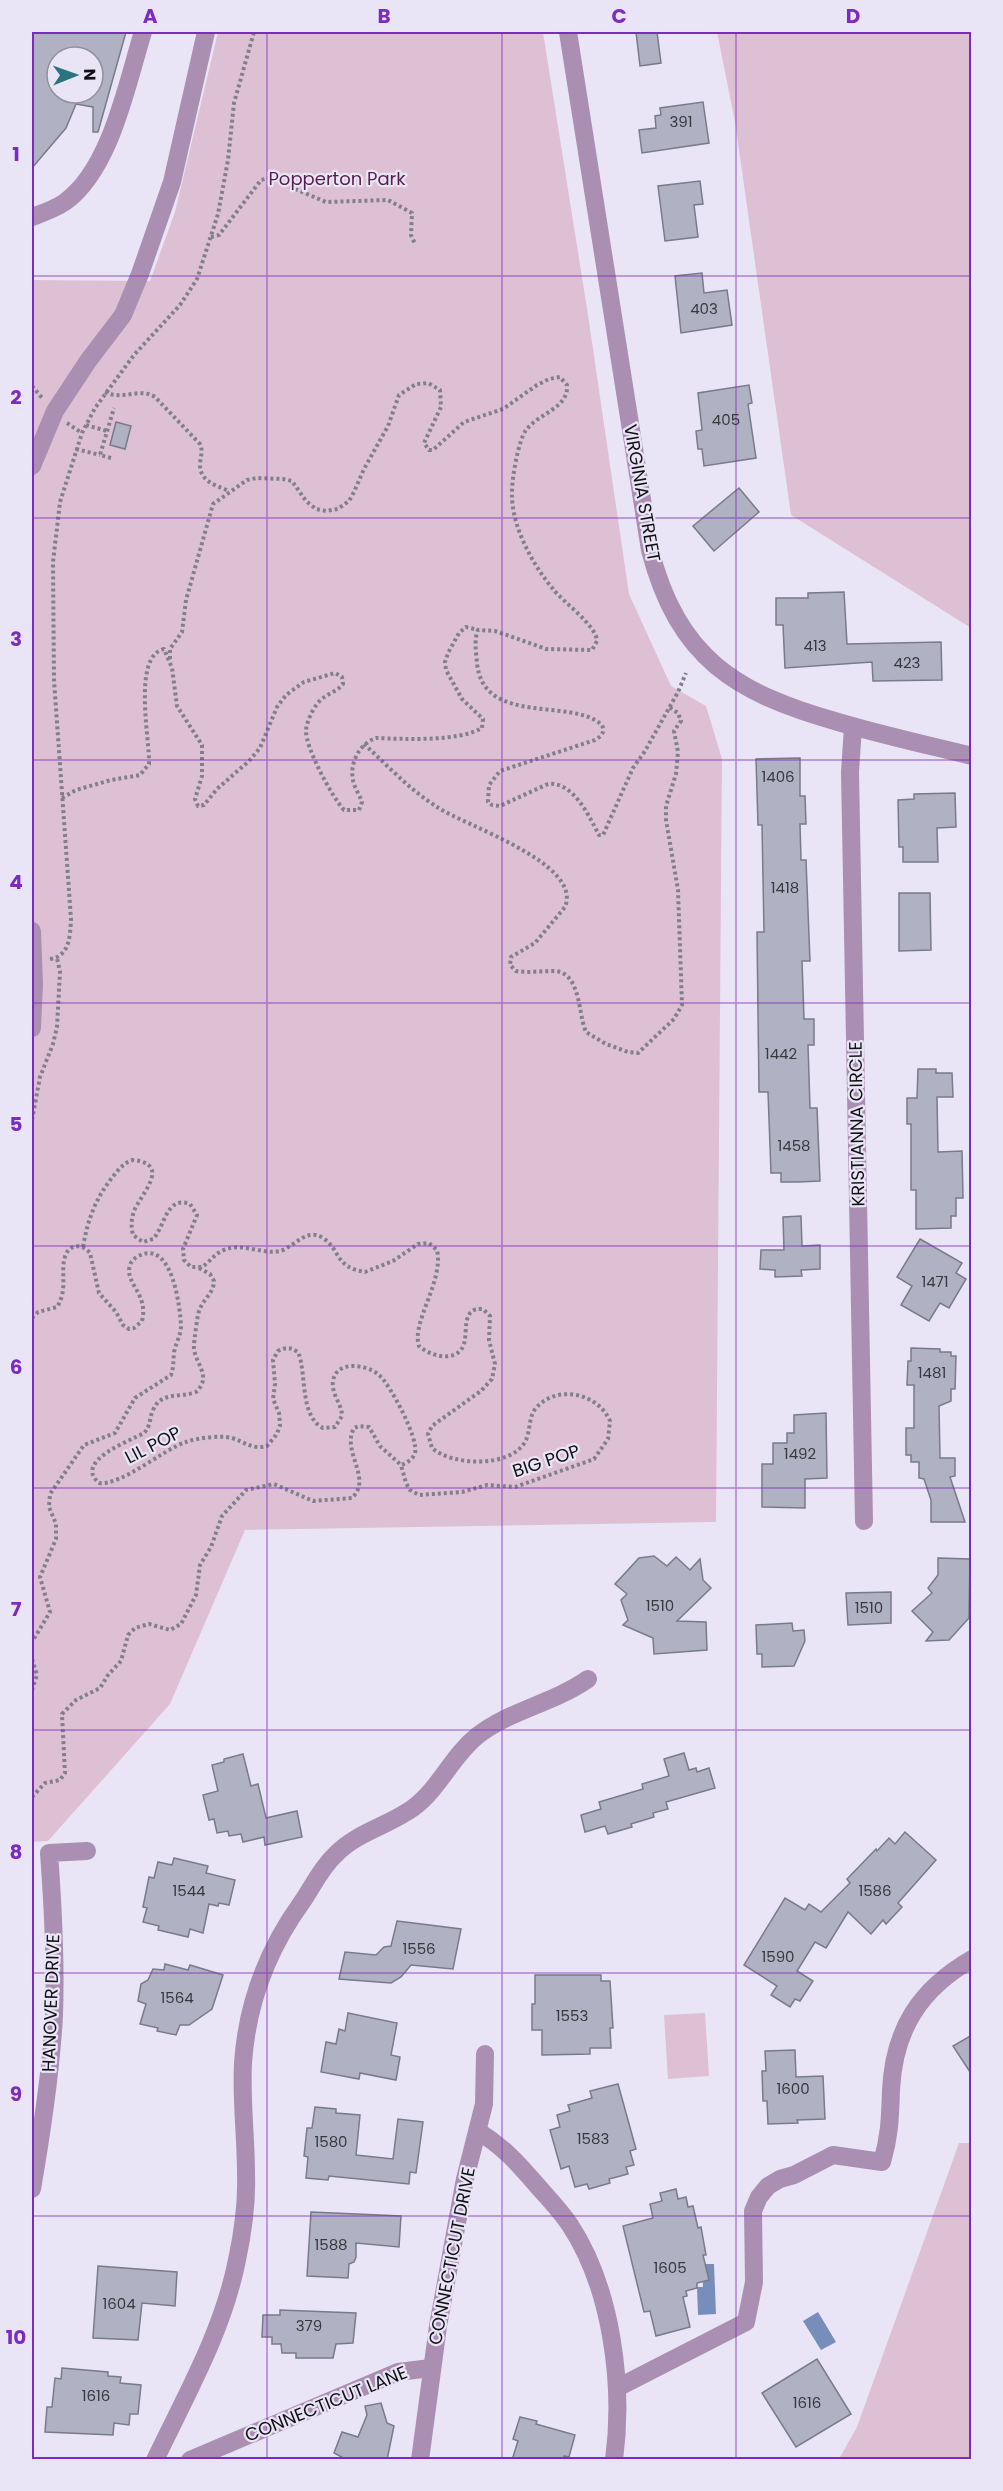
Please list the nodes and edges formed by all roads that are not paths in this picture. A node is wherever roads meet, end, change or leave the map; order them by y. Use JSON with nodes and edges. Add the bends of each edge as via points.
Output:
{"nodes":[{"id":1,"x":143,"y":32,"type":"edge"},
{"id":2,"x":206,"y":32,"type":"edge"},
{"id":3,"x":568,"y":32,"type":"edge"},
{"id":4,"x":32,"y":217,"type":"edge"},
{"id":5,"x":32,"y":466,"type":"edge"},
{"id":6,"x":853,"y":727,"type":"junction"},
{"id":7,"x":972,"y":756,"type":"edge"},
{"id":8,"x":32,"y":931,"type":"edge"},
{"id":9,"x":32,"y":1028,"type":"edge"},
{"id":10,"x":864,"y":1521,"type":"dead end"},
{"id":11,"x":588,"y":1679,"type":"dead end"},
{"id":12,"x":87,"y":1851,"type":"dead end"},
{"id":13,"x":972,"y":1959,"type":"edge"},
{"id":14,"x":485,"y":2054,"type":"dead end"},
{"id":15,"x":478,"y":2131,"type":"junction"},
{"id":16,"x":32,"y":2189,"type":"edge"},
{"id":17,"x":431,"y":2368,"type":"junction"},
{"id":18,"x":617,"y":2388,"type":"junction"},
{"id":19,"x":155,"y":2460,"type":"edge"},
{"id":20,"x":190,"y":2460,"type":"edge"},
{"id":21,"x":420,"y":2460,"type":"edge"},
{"id":22,"x":614,"y":2460,"type":"edge"}],
"edges":[{"from":1,"to":4,"type":"street","via":[[118,114],[92,173],[65,202]]},
{"from":2,"to":5,"type":"street","via":[[172,182],[140,274],[123,315],[55,411]]},
{"from":3,"to":6,"type":"street","name":"VIRGINIA STREET","via":[[658,582],[684,632],[703,654],[743,687],[793,710]]},
{"from":6,"to":7,"type":"street","name":"VIRGINIA STREET"},
{"from":6,"to":10,"type":"street","name":"KRISTIANNA CIRCLE","via":[[850,783]]},
{"from":8,"to":9,"type":"street"},
{"from":11,"to":19,"type":"street","via":[[475,1738],[415,1807],[367,1831],[336,1854],[290,1919],[256,1992],[245,2043],[246,2193],[231,2284],[205,2355]]},
{"from":12,"to":16,"type":"street","name":"HANOVER DRIVE","via":[[49,1853],[55,1965],[53,2017]]},
{"from":13,"to":18,"type":"street","via":[[929,1990],[912,2012],[900,2038],[894,2064],[889,2140],[882,2162],[833,2155],[768,2186],[753,2211],[754,2282],[746,2322]]},
{"from":14,"to":15,"type":"street","name":"CONNECTICUT DRIVE","via":[[484,2104]]},
{"from":15,"to":17,"type":"street","name":"CONNECTICUT DRIVE","via":[[455,2229]]},
{"from":15,"to":18,"type":"street","via":[[503,2147],[559,2210],[581,2244],[606,2317]]},
{"from":17,"to":20,"type":"street","name":"CONNECTICUT LANE","via":[[398,2372]]},
{"from":17,"to":21,"type":"street","name":"CONNECTICUT DRIVE"},
{"from":18,"to":22,"type":"street"}]}
